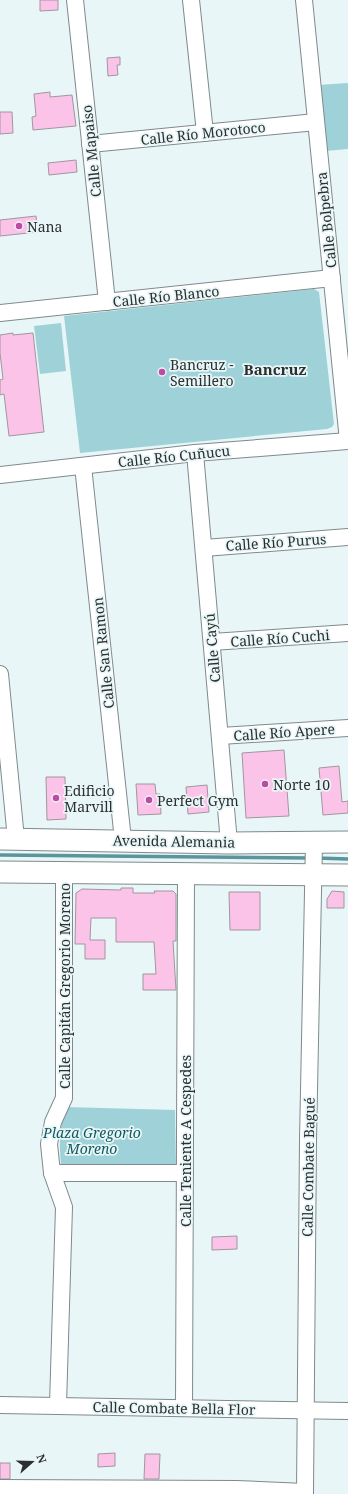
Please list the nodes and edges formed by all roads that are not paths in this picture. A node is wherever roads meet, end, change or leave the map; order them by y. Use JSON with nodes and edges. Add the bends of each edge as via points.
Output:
{"nodes":[{"id":1,"x":75,"y":0,"type":"edge"},
{"id":2,"x":191,"y":0,"type":"edge"},
{"id":3,"x":304,"y":0,"type":"edge"},
{"id":4,"x":316,"y":122,"type":"junction"},
{"id":5,"x":205,"y":133,"type":"junction"},
{"id":6,"x":90,"y":144,"type":"junction"},
{"id":7,"x":332,"y":278,"type":"junction"},
{"id":8,"x":107,"y":302,"type":"junction"},
{"id":9,"x":0,"y":313,"type":"edge"},
{"id":10,"x":348,"y":441,"type":"edge"},
{"id":11,"x":195,"y":453,"type":"junction"},
{"id":12,"x":83,"y":466,"type":"junction"},
{"id":13,"x":0,"y":474,"type":"edge"},
{"id":14,"x":348,"y":536,"type":"edge"},
{"id":15,"x":204,"y":548,"type":"junction"},
{"id":16,"x":348,"y":633,"type":"edge"},
{"id":17,"x":212,"y":642,"type":"junction"},
{"id":18,"x":0,"y":674,"type":"edge"},
{"id":19,"x":348,"y":728,"type":"edge"},
{"id":20,"x":220,"y":736,"type":"junction"},
{"id":21,"x":8,"y":839,"type":"edge"},
{"id":22,"x":123,"y":840,"type":"junction"},
{"id":23,"x":348,"y":842,"type":"edge"},
{"id":24,"x":229,"y":843,"type":"junction"},
{"id":25,"x":314,"y":846,"type":"junction"},
{"id":26,"x":313,"y":871,"type":"junction"},
{"id":27,"x":0,"y":872,"type":"edge"},
{"id":28,"x":64,"y":873,"type":"junction"},
{"id":29,"x":186,"y":874,"type":"junction"},
{"id":30,"x":348,"y":875,"type":"edge"},
{"id":31,"x":52,"y":1173,"type":"junction"},
{"id":32,"x":185,"y":1173,"type":"junction"},
{"id":33,"x":0,"y":1405,"type":"edge"},
{"id":34,"x":58,"y":1405,"type":"junction"},
{"id":35,"x":184,"y":1407,"type":"junction"},
{"id":36,"x":306,"y":1411,"type":"junction"},
{"id":37,"x":348,"y":1411,"type":"edge"},
{"id":38,"x":0,"y":1488,"type":"edge"},
{"id":39,"x":235,"y":1491,"type":"edge"},
{"id":40,"x":305,"y":1493,"type":"edge"}],
"edges":[{"from":1,"to":6,"type":"street","name":"Calle Mapaiso"},
{"from":2,"to":5,"type":"street"},
{"from":3,"to":4,"type":"street","name":"Calle Bolpebra"},
{"from":4,"to":5,"type":"street","name":"Calle Río Morotoco"},
{"from":4,"to":7,"type":"street","name":"Calle Bolpebra"},
{"from":5,"to":6,"type":"street","name":"Calle Río Morotoco"},
{"from":6,"to":8,"type":"street","name":"Calle Mapaiso"},
{"from":7,"to":8,"type":"street","name":"Calle Río Blanco"},
{"from":7,"to":10,"type":"street","name":"Calle Bolpebra"},
{"from":8,"to":9,"type":"street","name":"Calle Río Blanco"},
{"from":10,"to":11,"type":"street","name":"Calle Río Cuñucu"},
{"from":11,"to":12,"type":"street","name":"Calle Río Cuñucu"},
{"from":11,"to":15,"type":"street","name":"Calle Cayú"},
{"from":12,"to":13,"type":"street","name":"Calle Río Cuñucu"},
{"from":12,"to":22,"type":"street","name":"Calle San Ramon"},
{"from":14,"to":15,"type":"street","name":"Calle Río Purus"},
{"from":15,"to":17,"type":"street","name":"Calle Cayú"},
{"from":16,"to":17,"type":"street","name":"Calle Río Cuchi"},
{"from":17,"to":20,"type":"street","name":"Calle Cayú"},
{"from":18,"to":21,"type":"street"},
{"from":19,"to":20,"type":"street","name":"Calle Río Apere"},
{"from":20,"to":24,"type":"street","name":"Calle Cayú"},
{"from":21,"to":22,"type":"main road","name":"Avenida Alemania"},
{"from":22,"to":24,"type":"main road","name":"Avenida Alemania"},
{"from":23,"to":25,"type":"main road","name":"Avenida Alemania"},
{"from":24,"to":25,"type":"main road","name":"Avenida Alemania"},
{"from":25,"to":26,"type":"street","name":"Calle Combate Bagué"},
{"from":26,"to":29,"type":"main road"},
{"from":26,"to":30,"type":"main road"},
{"from":26,"to":36,"type":"street","name":"Calle Combate Bagué"},
{"from":27,"to":28,"type":"main road"},
{"from":28,"to":29,"type":"main road"},
{"from":28,"to":31,"type":"street","name":"Calle Capitán Gregorio Moreno","via":[[64,1098],[53,1122],[49,1144]]},
{"from":29,"to":32,"type":"street","name":"Calle Teniente A Cespedes"},
{"from":31,"to":32,"type":"street"},
{"from":31,"to":34,"type":"street","name":"Calle Capitán Gregorio Moreno","via":[[64,1207]]},
{"from":32,"to":35,"type":"street","name":"Calle Teniente A Cespedes"},
{"from":33,"to":34,"type":"street","name":"Calle Combate Bella Flor"},
{"from":34,"to":35,"type":"street","name":"Calle Combate Bella Flor"},
{"from":35,"to":36,"type":"street","name":"Calle Combate Bella Flor"},
{"from":36,"to":37,"type":"street","name":"Calle Combate Bella Flor"},
{"from":36,"to":40,"type":"street","name":"Calle Combate Bagué"},
{"from":38,"to":39,"type":"street"},
{"from":39,"to":40,"type":"street"}]}
